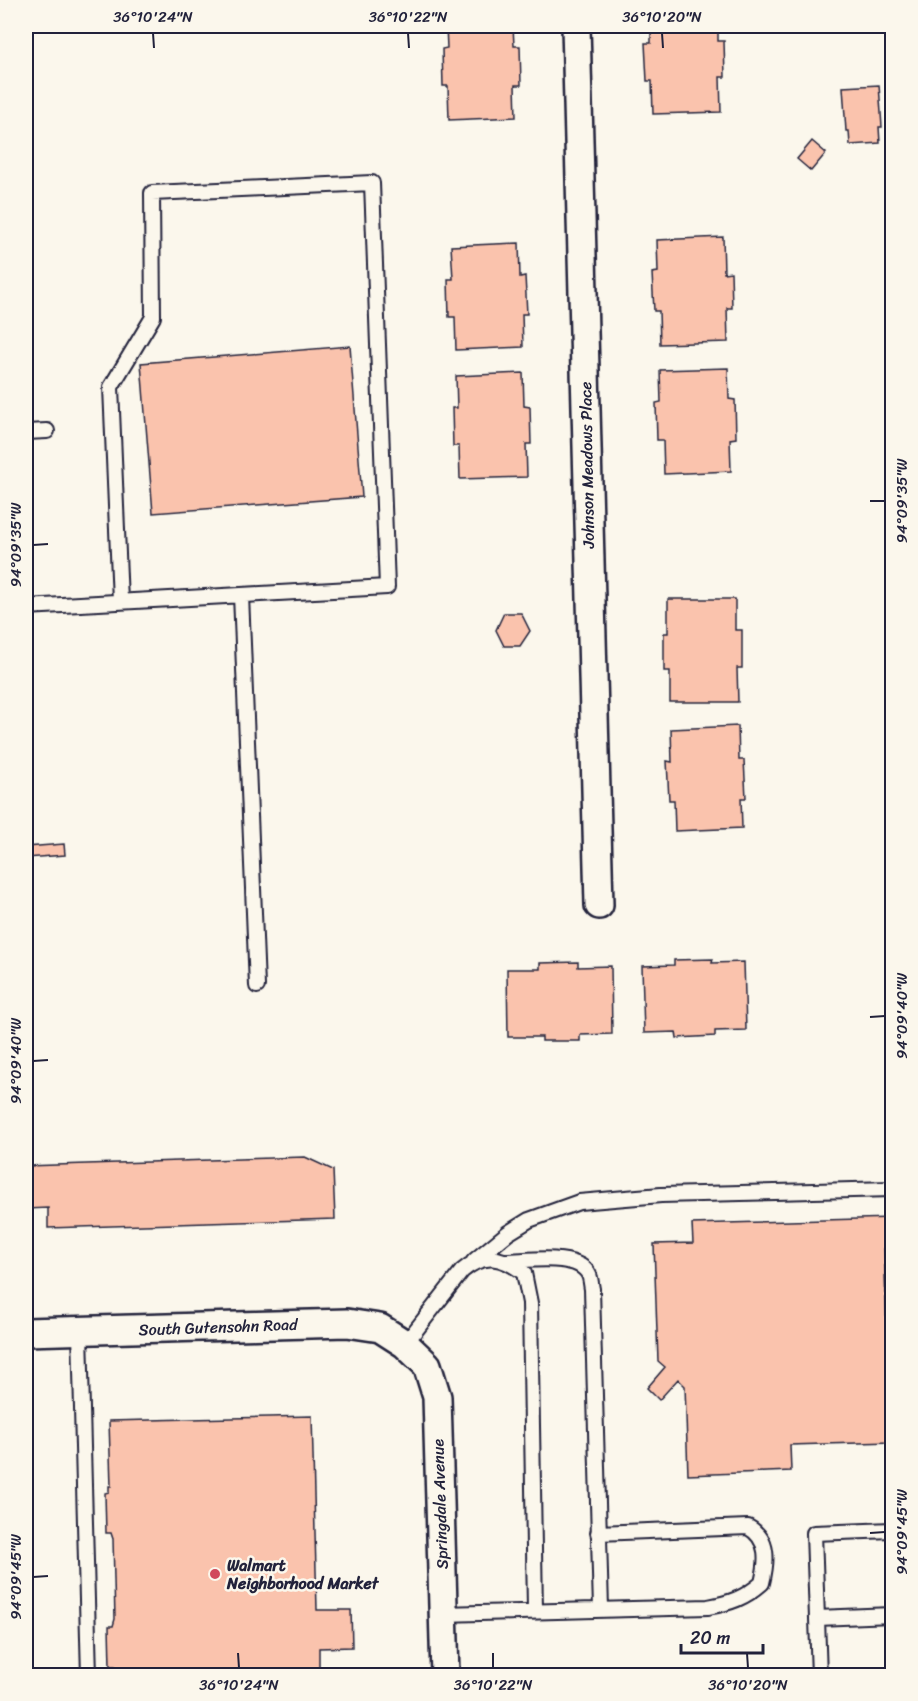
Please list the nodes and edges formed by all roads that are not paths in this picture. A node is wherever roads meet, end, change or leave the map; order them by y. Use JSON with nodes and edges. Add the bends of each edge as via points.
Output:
{"nodes":[{"id":1,"x":576,"y":26,"type":"edge"},
{"id":2,"x":47,"y":431,"type":"dead end"},
{"id":3,"x":26,"y":432,"type":"edge"},
{"id":4,"x":242,"y":595,"type":"junction"},
{"id":5,"x":120,"y":602,"type":"junction"},
{"id":6,"x":26,"y":607,"type":"edge"},
{"id":7,"x":598,"y":905,"type":"dead end"},
{"id":8,"x":257,"y":987,"type":"dead end"},
{"id":9,"x":892,"y":1189,"type":"edge"},
{"id":10,"x":474,"y":1261,"type":"junction"},
{"id":11,"x":505,"y":1261,"type":"junction"},
{"id":12,"x":26,"y":1332,"type":"edge"},
{"id":13,"x":80,"y":1332,"type":"junction"},
{"id":14,"x":405,"y":1344,"type":"junction"},
{"id":15,"x":892,"y":1530,"type":"edge"},
{"id":16,"x":598,"y":1533,"type":"junction"},
{"id":17,"x":601,"y":1609,"type":"junction"},
{"id":18,"x":535,"y":1610,"type":"junction"},
{"id":19,"x":443,"y":1614,"type":"junction"},
{"id":20,"x":892,"y":1615,"type":"edge"},
{"id":21,"x":817,"y":1618,"type":"junction"},
{"id":22,"x":89,"y":1676,"type":"edge"},
{"id":23,"x":445,"y":1676,"type":"edge"},
{"id":24,"x":819,"y":1676,"type":"edge"}],
"edges":[{"from":1,"to":7,"type":"street","name":"Johnson Meadows Place"},
{"from":2,"to":3,"type":"lane"},
{"from":4,"to":5,"type":"lane"},
{"from":4,"to":5,"type":"lane","via":[[387,587],[372,183],[152,193],[153,317],[111,387]]},
{"from":4,"to":8,"type":"lane"},
{"from":5,"to":6,"type":"lane"},
{"from":9,"to":10,"type":"lane","via":[[661,1195],[579,1202],[529,1220]]},
{"from":10,"to":11,"type":"lane"},
{"from":10,"to":14,"type":"lane"},
{"from":11,"to":16,"type":"lane","via":[[566,1260],[582,1266],[589,1274]]},
{"from":11,"to":18,"type":"lane","via":[[524,1273],[530,1304]]},
{"from":12,"to":13,"type":"street","name":"South Gutensohn Road"},
{"from":13,"to":14,"type":"street","name":"South Gutensohn Road","via":[[346,1323],[380,1328]]},
{"from":13,"to":22,"type":"lane"},
{"from":14,"to":19,"type":"street","name":"Springdale Avenue","via":[[427,1365],[437,1397]]},
{"from":15,"to":21,"type":"lane","via":[[814,1533]]},
{"from":16,"to":17,"type":"lane"},
{"from":16,"to":17,"type":"lane","via":[[748,1527],[758,1533],[766,1547],[762,1583],[749,1595],[732,1602],[708,1607]]},
{"from":17,"to":18,"type":"lane"},
{"from":18,"to":19,"type":"lane"},
{"from":19,"to":23,"type":"street","name":"Springdale Avenue"},
{"from":20,"to":21,"type":"lane"},
{"from":21,"to":24,"type":"lane"}]}
